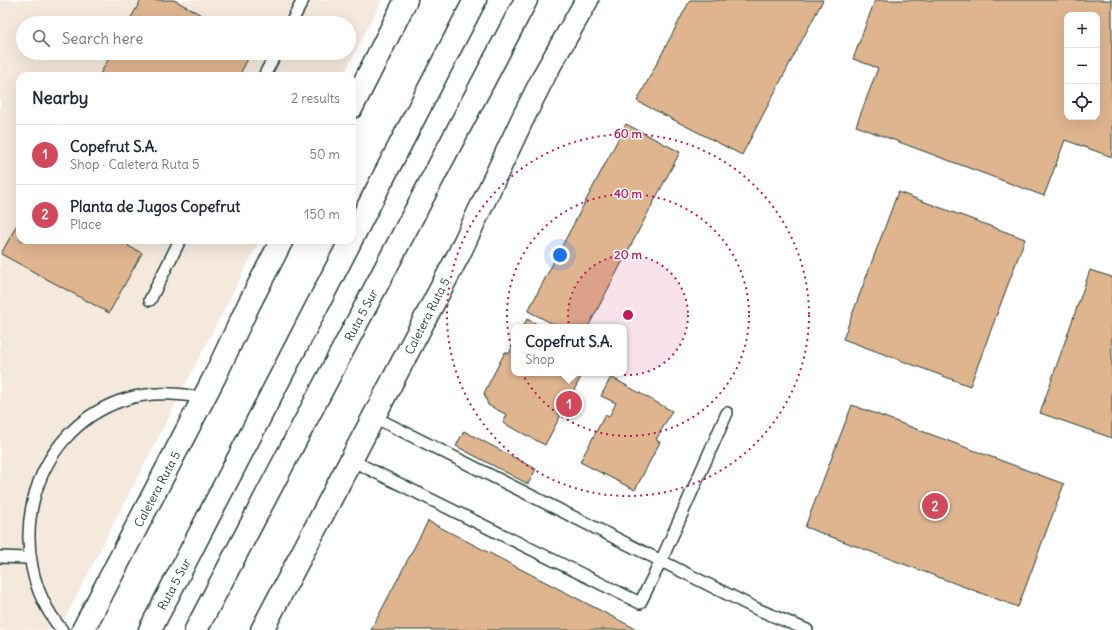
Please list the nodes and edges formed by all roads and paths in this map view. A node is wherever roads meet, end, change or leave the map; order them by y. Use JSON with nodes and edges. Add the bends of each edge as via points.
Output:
{"nodes":[{"id":1,"x":303,"y":0,"type":"edge"},
{"id":2,"x":406,"y":0,"type":"edge"},
{"id":3,"x":475,"y":0,"type":"edge"},
{"id":4,"x":526,"y":0,"type":"edge"},
{"id":5,"x":587,"y":0,"type":"edge"},
{"id":6,"x":295,"y":16,"type":"edge"},
{"id":7,"x":272,"y":60,"type":"edge"},
{"id":8,"x":266,"y":72,"type":"edge"},
{"id":9,"x":356,"y":99,"type":"edge"},
{"id":10,"x":356,"y":231,"type":"edge"},
{"id":11,"x":178,"y":244,"type":"edge"},
{"id":12,"x":279,"y":244,"type":"edge"},
{"id":13,"x":349,"y":244,"type":"edge"},
{"id":14,"x":150,"y":300,"type":"dead end"},
{"id":15,"x":204,"y":398,"type":"junction"},
{"id":16,"x":727,"y":413,"type":"dead end"},
{"id":17,"x":374,"y":417,"type":"junction"},
{"id":18,"x":351,"y":460,"type":"junction"},
{"id":19,"x":0,"y":557,"type":"edge"},
{"id":20,"x":27,"y":558,"type":"junction"},
{"id":21,"x":661,"y":561,"type":"junction"},
{"id":22,"x":62,"y":630,"type":"edge"},
{"id":23,"x":83,"y":630,"type":"edge"},
{"id":24,"x":150,"y":630,"type":"edge"},
{"id":25,"x":196,"y":630,"type":"edge"},
{"id":26,"x":262,"y":630,"type":"edge"},
{"id":27,"x":807,"y":630,"type":"edge"}],
"edges":[{"from":1,"to":6,"type":"lane"},
{"from":2,"to":9,"type":"main road"},
{"from":3,"to":10,"type":"main road","name":"Ruta 5 Sur"},
{"from":4,"to":25,"type":"main road","name":"Ruta 5 Sur"},
{"from":5,"to":17,"type":"main road","name":"Caletera Ruta 5","via":[[525,113],[466,240]]},
{"from":7,"to":8,"type":"lane"},
{"from":11,"to":14,"type":"lane"},
{"from":12,"to":15,"type":"main road","name":"Caletera Ruta 5"},
{"from":13,"to":24,"type":"main road","name":"Ruta 5 Sur"},
{"from":15,"to":20,"type":"lane","via":[[164,394],[123,400],[87,418],[71,431],[45,462],[34,486],[26,519]]},
{"from":15,"to":23,"type":"main road","name":"Caletera Ruta 5"},
{"from":16,"to":21,"type":"lane"},
{"from":17,"to":18,"type":"main road","name":"Caletera Ruta 5"},
{"from":17,"to":21,"type":"lane"},
{"from":18,"to":21,"type":"lane","via":[[640,603]]},
{"from":18,"to":26,"type":"main road","name":"Caletera Ruta 5"},
{"from":19,"to":20,"type":"lane"},
{"from":20,"to":22,"type":"lane","via":[[39,596]]},
{"from":21,"to":27,"type":"lane","via":[[757,610]]}]}
